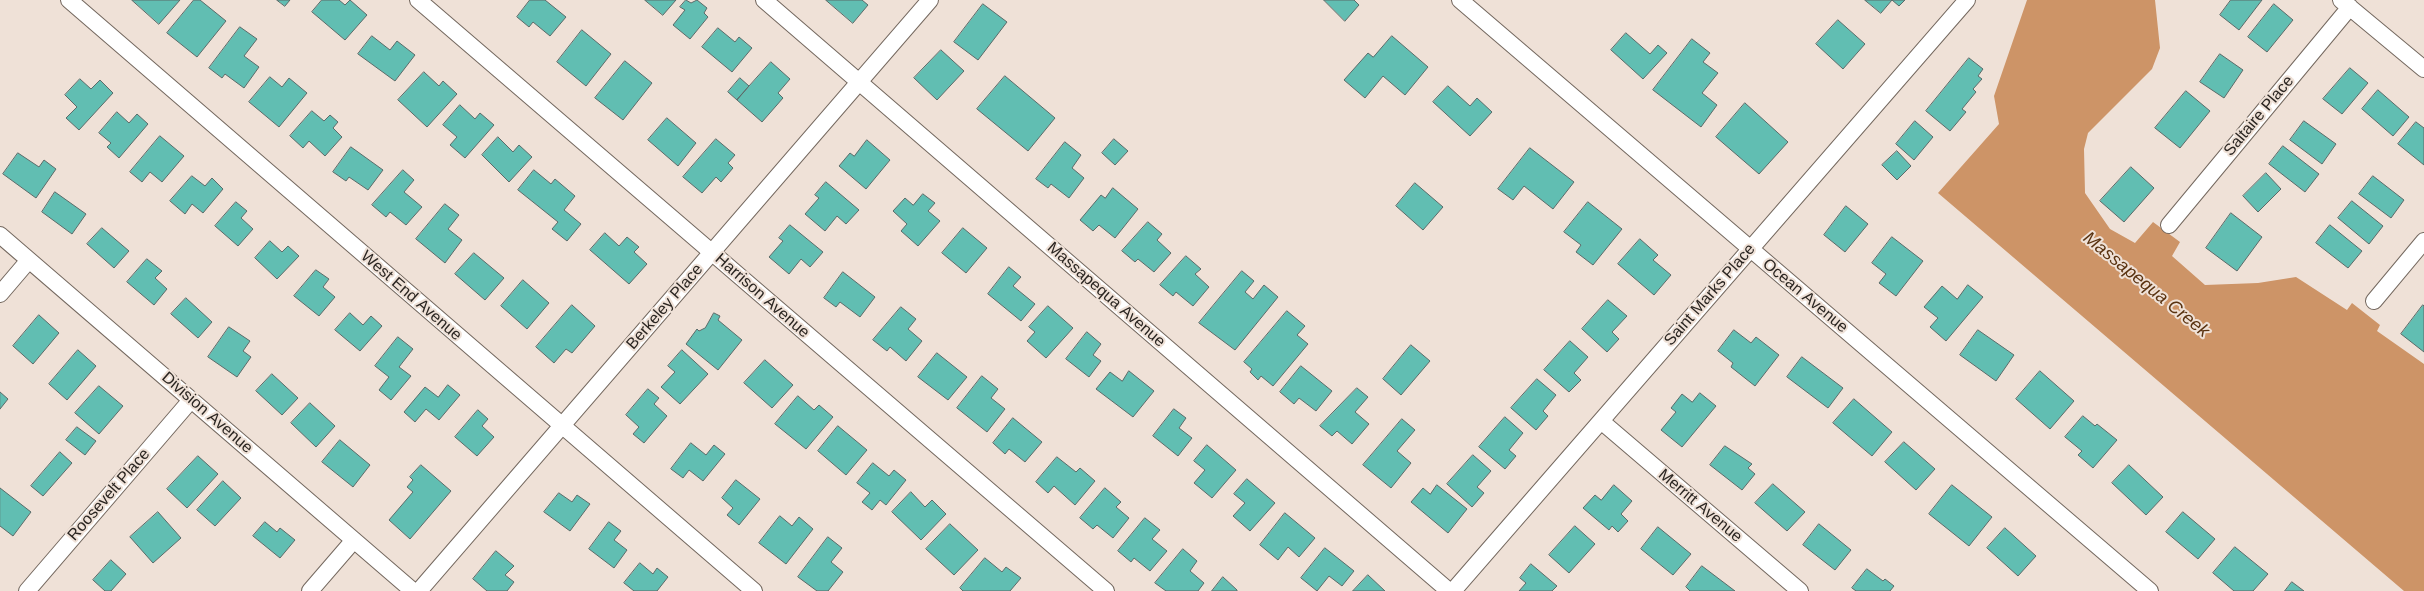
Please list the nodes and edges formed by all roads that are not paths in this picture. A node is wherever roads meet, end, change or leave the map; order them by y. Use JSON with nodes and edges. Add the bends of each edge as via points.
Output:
{"nodes":[{"id":1,"x":69,"y":0,"type":"edge"},
{"id":2,"x":418,"y":0,"type":"edge"},
{"id":3,"x":764,"y":0,"type":"edge"},
{"id":4,"x":930,"y":0,"type":"edge"},
{"id":5,"x":1460,"y":0,"type":"edge"},
{"id":6,"x":1967,"y":0,"type":"edge"},
{"id":7,"x":2345,"y":4,"type":"edge"},
{"id":8,"x":2424,"y":70,"type":"edge"},
{"id":9,"x":859,"y":82,"type":"junction"},
{"id":10,"x":2169,"y":225,"type":"dead end"},
{"id":11,"x":0,"y":235,"type":"edge"},
{"id":12,"x":2424,"y":241,"type":"edge"},
{"id":13,"x":1750,"y":250,"type":"junction"},
{"id":14,"x":712,"y":252,"type":"junction"},
{"id":15,"x":29,"y":260,"type":"junction"},
{"id":16,"x":0,"y":294,"type":"edge"},
{"id":17,"x":2374,"y":301,"type":"dead end"},
{"id":18,"x":191,"y":400,"type":"junction"},
{"id":19,"x":1601,"y":421,"type":"junction"},
{"id":20,"x":562,"y":426,"type":"junction"},
{"id":21,"x":354,"y":540,"type":"junction"},
{"id":22,"x":27,"y":591,"type":"edge"},
{"id":23,"x":310,"y":591,"type":"edge"},
{"id":24,"x":413,"y":591,"type":"edge"},
{"id":25,"x":419,"y":591,"type":"edge"},
{"id":26,"x":754,"y":591,"type":"edge"},
{"id":27,"x":1106,"y":591,"type":"edge"},
{"id":28,"x":1451,"y":591,"type":"edge"},
{"id":29,"x":1800,"y":591,"type":"edge"},
{"id":30,"x":2150,"y":591,"type":"edge"}],
"edges":[{"from":1,"to":20,"type":"street","name":"West End Avenue"},
{"from":2,"to":14,"type":"street","name":"Harrison Avenue"},
{"from":3,"to":9,"type":"street","name":"Massapequa Avenue"},
{"from":4,"to":9,"type":"street","name":"Berkeley Place"},
{"from":5,"to":13,"type":"street","name":"Ocean Avenue"},
{"from":6,"to":13,"type":"street","name":"Saint Marks Place"},
{"from":7,"to":8,"type":"street"},
{"from":7,"to":10,"type":"street","name":"Saltaire Place"},
{"from":9,"to":14,"type":"street","name":"Berkeley Place"},
{"from":9,"to":28,"type":"street","name":"Massapequa Avenue"},
{"from":11,"to":15,"type":"street","name":"Division Avenue"},
{"from":12,"to":17,"type":"street"},
{"from":13,"to":19,"type":"street","name":"Saint Marks Place"},
{"from":13,"to":30,"type":"street","name":"Ocean Avenue"},
{"from":14,"to":20,"type":"street","name":"Berkeley Place"},
{"from":14,"to":27,"type":"street","name":"Harrison Avenue"},
{"from":15,"to":16,"type":"street"},
{"from":15,"to":18,"type":"street","name":"Division Avenue"},
{"from":18,"to":21,"type":"street","name":"Division Avenue"},
{"from":18,"to":22,"type":"street","name":"Roosevelt Place"},
{"from":19,"to":28,"type":"street","name":"Saint Marks Place"},
{"from":19,"to":29,"type":"street","name":"Merritt Avenue"},
{"from":20,"to":25,"type":"street","name":"Berkeley Place"},
{"from":20,"to":26,"type":"street","name":"West End Avenue"},
{"from":21,"to":23,"type":"street"},
{"from":21,"to":24,"type":"street","name":"Division Avenue"}]}
